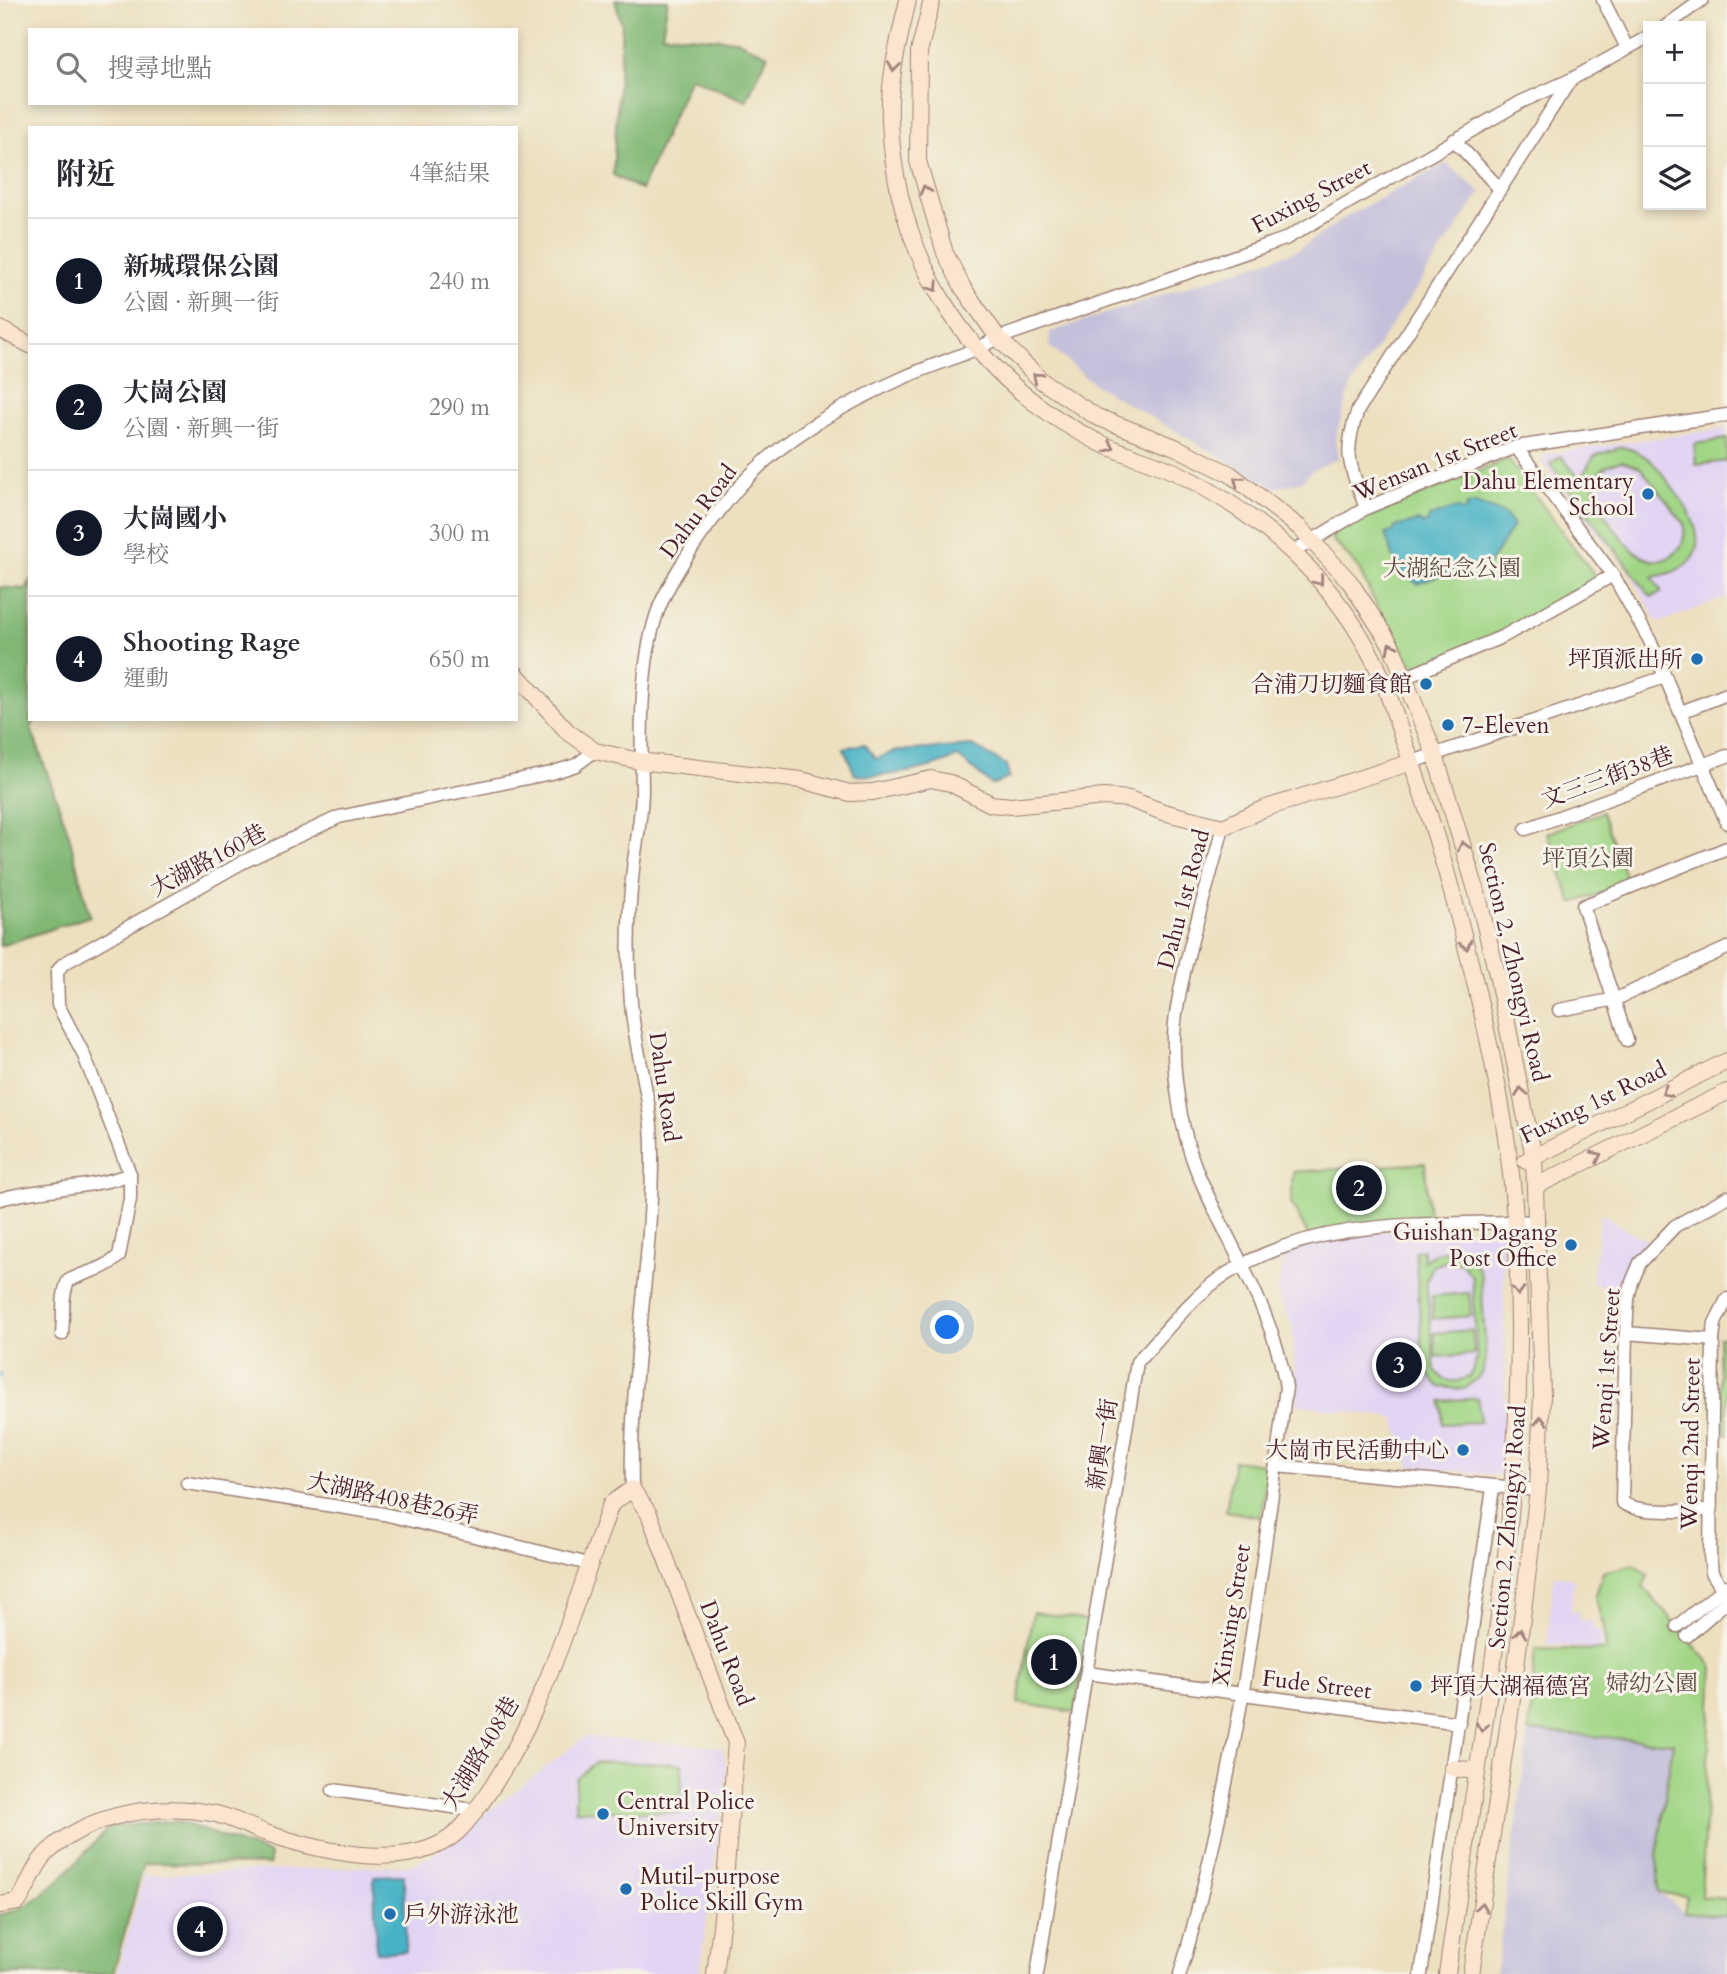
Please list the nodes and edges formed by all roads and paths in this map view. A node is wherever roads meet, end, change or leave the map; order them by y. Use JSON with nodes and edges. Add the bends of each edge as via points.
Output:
{"nodes":[{"id":1,"x":908,"y":0,"type":"edge"},
{"id":2,"x":932,"y":0,"type":"edge"},
{"id":3,"x":1602,"y":0,"type":"edge"},
{"id":4,"x":1702,"y":0,"type":"edge"},
{"id":5,"x":1673,"y":21,"type":"edge"},
{"id":6,"x":1643,"y":40,"type":"edge"},
{"id":7,"x":1628,"y":48,"type":"junction"},
{"id":8,"x":1570,"y":80,"type":"junction"},
{"id":9,"x":1454,"y":140,"type":"junction"},
{"id":10,"x":1500,"y":189,"type":"junction"},
{"id":11,"x":0,"y":329,"type":"edge"},
{"id":12,"x":998,"y":338,"type":"junction"},
{"id":13,"x":28,"y":344,"type":"edge"},
{"id":14,"x":975,"y":351,"type":"junction"},
{"id":15,"x":1727,"y":415,"type":"edge"},
{"id":16,"x":1516,"y":447,"type":"junction"},
{"id":17,"x":1366,"y":508,"type":"junction"},
{"id":18,"x":1310,"y":539,"type":"junction"},
{"id":19,"x":1293,"y":552,"type":"junction"},
{"id":20,"x":1613,"y":575,"type":"junction"},
{"id":21,"x":518,"y":676,"type":"edge"},
{"id":22,"x":1665,"y":677,"type":"junction"},
{"id":23,"x":1404,"y":678,"type":"junction"},
{"id":24,"x":1727,"y":694,"type":"edge"},
{"id":25,"x":1681,"y":712,"type":"junction"},
{"id":26,"x":595,"y":751,"type":"junction"},
{"id":27,"x":1435,"y":755,"type":"junction"},
{"id":28,"x":1727,"y":756,"type":"edge"},
{"id":29,"x":639,"y":761,"type":"junction"},
{"id":30,"x":1412,"y":762,"type":"junction"},
{"id":31,"x":1703,"y":766,"type":"junction"},
{"id":32,"x":1727,"y":823,"type":"edge"},
{"id":33,"x":1223,"y":827,"type":"junction"},
{"id":34,"x":1526,"y":829,"type":"dead end"},
{"id":35,"x":1727,"y":848,"type":"edge"},
{"id":36,"x":1727,"y":948,"type":"edge"},
{"id":37,"x":1616,"y":999,"type":"junction"},
{"id":38,"x":1559,"y":1010,"type":"dead end"},
{"id":39,"x":1627,"y":1040,"type":"dead end"},
{"id":40,"x":1727,"y":1061,"type":"edge"},
{"id":41,"x":1727,"y":1092,"type":"edge"},
{"id":42,"x":1534,"y":1158,"type":"junction"},
{"id":43,"x":1510,"y":1165,"type":"junction"},
{"id":44,"x":130,"y":1174,"type":"junction"},
{"id":45,"x":1536,"y":1186,"type":"junction"},
{"id":46,"x":1727,"y":1197,"type":"edge"},
{"id":47,"x":0,"y":1199,"type":"edge"},
{"id":48,"x":1516,"y":1222,"type":"junction"},
{"id":49,"x":1538,"y":1222,"type":"junction"},
{"id":50,"x":1242,"y":1267,"type":"junction"},
{"id":51,"x":1727,"y":1299,"type":"edge"},
{"id":52,"x":62,"y":1334,"type":"dead end"},
{"id":53,"x":1626,"y":1334,"type":"junction"},
{"id":54,"x":1713,"y":1340,"type":"junction"},
{"id":55,"x":1276,"y":1466,"type":"junction"},
{"id":56,"x":187,"y":1483,"type":"dead end"},
{"id":57,"x":1493,"y":1488,"type":"junction"},
{"id":58,"x":632,"y":1489,"type":"junction"},
{"id":59,"x":1513,"y":1489,"type":"junction"},
{"id":60,"x":1538,"y":1490,"type":"junction"},
{"id":61,"x":1708,"y":1510,"type":"junction"},
{"id":62,"x":589,"y":1564,"type":"junction"},
{"id":63,"x":1726,"y":1593,"type":"edge"},
{"id":64,"x":1677,"y":1626,"type":"dead end"},
{"id":65,"x":1687,"y":1636,"type":"dead end"},
{"id":66,"x":1087,"y":1673,"type":"junction"},
{"id":67,"x":1240,"y":1696,"type":"junction"},
{"id":68,"x":1459,"y":1723,"type":"junction"},
{"id":69,"x":1452,"y":1768,"type":"junction"},
{"id":70,"x":1476,"y":1771,"type":"junction"},
{"id":71,"x":332,"y":1790,"type":"dead end"},
{"id":72,"x":474,"y":1810,"type":"junction"},
{"id":73,"x":0,"y":1905,"type":"edge"},
{"id":74,"x":715,"y":1974,"type":"edge"},
{"id":75,"x":1037,"y":1974,"type":"edge"},
{"id":76,"x":1180,"y":1974,"type":"edge"},
{"id":77,"x":1421,"y":1974,"type":"edge"},
{"id":78,"x":1447,"y":1974,"type":"edge"},
{"id":79,"x":1471,"y":1974,"type":"edge"}],
"edges":[{"from":1,"to":14,"type":"street","name":"Section 2, Zhongyi Road","one_way":true,"via":[[893,65],[890,119],[896,171],[910,233],[926,275]]},
{"from":12,"to":2,"type":"street","name":"Section 2, Zhongyi Road","one_way":true,"via":[[944,253],[918,161],[919,52]]},
{"from":3,"to":7,"type":"street"},
{"from":4,"to":5,"type":"street"},
{"from":6,"to":7,"type":"street","name":"Fuxing Street"},
{"from":7,"to":8,"type":"street","name":"Fuxing Street"},
{"from":8,"to":9,"type":"street","name":"Fuxing Street"},
{"from":8,"to":10,"type":"street"},
{"from":9,"to":10,"type":"street"},
{"from":9,"to":12,"type":"street","name":"Fuxing Street","via":[[1285,239]]},
{"from":10,"to":17,"type":"street","via":[[1358,410],[1348,438],[1348,455]]},
{"from":11,"to":13,"type":"street"},
{"from":12,"to":14,"type":"street","name":"Fuxing Street"},
{"from":18,"to":12,"type":"street","name":"Section 2, Zhongyi Road","one_way":true,"via":[[1230,474],[1097,417],[1043,382]]},
{"from":14,"to":19,"type":"street","name":"Section 2, Zhongyi Road","one_way":true,"via":[[1069,425],[1098,442],[1180,475],[1253,517]]},
{"from":14,"to":29,"type":"street","name":"Dahu Road","via":[[904,377],[824,419],[779,448],[739,487],[689,556],[658,612],[650,642]]},
{"from":15,"to":16,"type":"street","name":"Wensan 1st Street"},
{"from":16,"to":17,"type":"street","name":"Wensan 1st Street"},
{"from":16,"to":20,"type":"street"},
{"from":17,"to":18,"type":"street","name":"Wensan 1st Street"},
{"from":18,"to":19,"type":"street","name":"Wensan 1st Street"},
{"from":23,"to":18,"type":"street","name":"Section 2, Zhongyi Road","one_way":true,"via":[[1391,645],[1350,582]]},
{"from":19,"to":30,"type":"street","name":"Section 2, Zhongyi Road","one_way":true,"via":[[1350,620],[1378,668]]},
{"from":20,"to":22,"type":"street"},
{"from":20,"to":23,"type":"street","via":[[1504,636]]},
{"from":21,"to":26,"type":"street","via":[[568,732]]},
{"from":22,"to":25,"type":"street"},
{"from":22,"to":27,"type":"street","name":"Dahu 1st Road"},
{"from":23,"to":27,"type":"street","name":"Section 2, Zhongyi Road"},
{"from":24,"to":25,"type":"street"},
{"from":25,"to":31,"type":"street"},
{"from":26,"to":29,"type":"street"},
{"from":26,"to":44,"type":"street","name":"大湖路160巷","via":[[576,765],[551,773],[339,817],[243,862],[64,964],[57,972],[58,1004],[83,1053]]},
{"from":27,"to":30,"type":"street","name":"Dahu 1st Road"},
{"from":42,"to":27,"type":"street","name":"Section 2, Zhongyi Road","one_way":true,"via":[[1497,974]]},
{"from":28,"to":31,"type":"street","name":"文三三街38巷"},
{"from":29,"to":33,"type":"street","via":[[778,776],[850,793],[931,779],[950,783],[991,804],[1011,806],[1129,799]]},
{"from":29,"to":58,"type":"street","name":"Dahu Road","via":[[642,789],[629,907],[629,981],[634,1040],[653,1144]]},
{"from":30,"to":33,"type":"street","name":"Dahu 1st Road","via":[[1263,809]]},
{"from":30,"to":43,"type":"street","name":"Section 2, Zhongyi Road","one_way":true,"via":[[1437,835],[1476,985]]},
{"from":31,"to":32,"type":"street"},
{"from":31,"to":34,"type":"street","name":"文三三街38巷"},
{"from":33,"to":50,"type":"street","name":"Dahu 1st Road","via":[[1177,1009],[1174,1050],[1179,1096],[1198,1173]]},
{"from":35,"to":37,"type":"street","via":[[1583,906]]},
{"from":36,"to":37,"type":"street"},
{"from":37,"to":38,"type":"street"},
{"from":37,"to":39,"type":"street"},
{"from":40,"to":42,"type":"street","name":"Fuxing 1st Road","one_way":true},
{"from":45,"to":41,"type":"street","one_way":true},
{"from":42,"to":43,"type":"street","name":"Fuxing 1st Road"},
{"from":42,"to":45,"type":"street","name":"Section 2, Zhongyi Road"},
{"from":43,"to":45,"type":"street","name":"Fuxing 1st Road"},
{"from":43,"to":48,"type":"street","name":"Section 2, Zhongyi Road"},
{"from":44,"to":47,"type":"street"},
{"from":44,"to":52,"type":"street","via":[[119,1256],[97,1271],[68,1280],[63,1292]]},
{"from":45,"to":49,"type":"street","name":"Section 2, Zhongyi Road"},
{"from":46,"to":53,"type":"street","name":"Wenqi 1st Street","via":[[1675,1226],[1640,1263],[1628,1299]]},
{"from":48,"to":49,"type":"street","name":"新興一街"},
{"from":48,"to":50,"type":"street","name":"新興一街","via":[[1339,1230],[1302,1240]]},
{"from":48,"to":59,"type":"street","name":"Section 2, Zhongyi Road","one_way":true},
{"from":60,"to":49,"type":"street","name":"Section 2, Zhongyi Road","one_way":true,"via":[[1542,1395]]},
{"from":50,"to":55,"type":"street","name":"Xinxing Street","via":[[1281,1353],[1286,1387]]},
{"from":50,"to":66,"type":"street","name":"新興一街","via":[[1206,1290],[1137,1362]]},
{"from":51,"to":54,"type":"street","name":"Wenqi 2nd Street"},
{"from":53,"to":54,"type":"street"},
{"from":53,"to":61,"type":"street","name":"Wenqi 1st Street","via":[[1622,1502],[1628,1508]]},
{"from":54,"to":61,"type":"street","name":"Wenqi 2nd Street"},
{"from":55,"to":57,"type":"street"},
{"from":55,"to":67,"type":"street","name":"Xinxing Street"},
{"from":56,"to":62,"type":"street","name":"大湖路408巷26弄","via":[[384,1514]]},
{"from":57,"to":59,"type":"street"},
{"from":57,"to":68,"type":"street"},
{"from":58,"to":62,"type":"street","name":"大湖路408巷","via":[[611,1504]]},
{"from":58,"to":74,"type":"street","name":"Dahu Road","via":[[649,1514],[736,1743]]},
{"from":59,"to":60,"type":"street"},
{"from":59,"to":70,"type":"street","name":"Section 2, Zhongyi Road","one_way":true},
{"from":79,"to":60,"type":"street","name":"Section 2, Zhongyi Road","one_way":true},
{"from":61,"to":63,"type":"street","name":"Wenqi 2nd Street","via":[[1712,1573]]},
{"from":62,"to":72,"type":"street","name":"大湖路408巷","via":[[534,1712]]},
{"from":63,"to":64,"type":"street"},
{"from":63,"to":65,"type":"street"},
{"from":66,"to":67,"type":"street","name":"Fude Street"},
{"from":66,"to":75,"type":"street","name":"新興一街"},
{"from":67,"to":68,"type":"street","name":"Fude Street"},
{"from":67,"to":76,"type":"street","name":"Xinxing Street","via":[[1203,1895]]},
{"from":68,"to":69,"type":"street"},
{"from":69,"to":70,"type":"street"},
{"from":69,"to":77,"type":"street"},
{"from":70,"to":78,"type":"street","name":"Section 2, Zhongyi Road"},
{"from":71,"to":72,"type":"street"},
{"from":72,"to":73,"type":"street","name":"大湖路408巷","via":[[464,1826],[424,1853],[392,1856],[314,1846],[215,1813],[154,1808],[111,1819],[63,1840],[41,1860],[18,1902]]}]}
